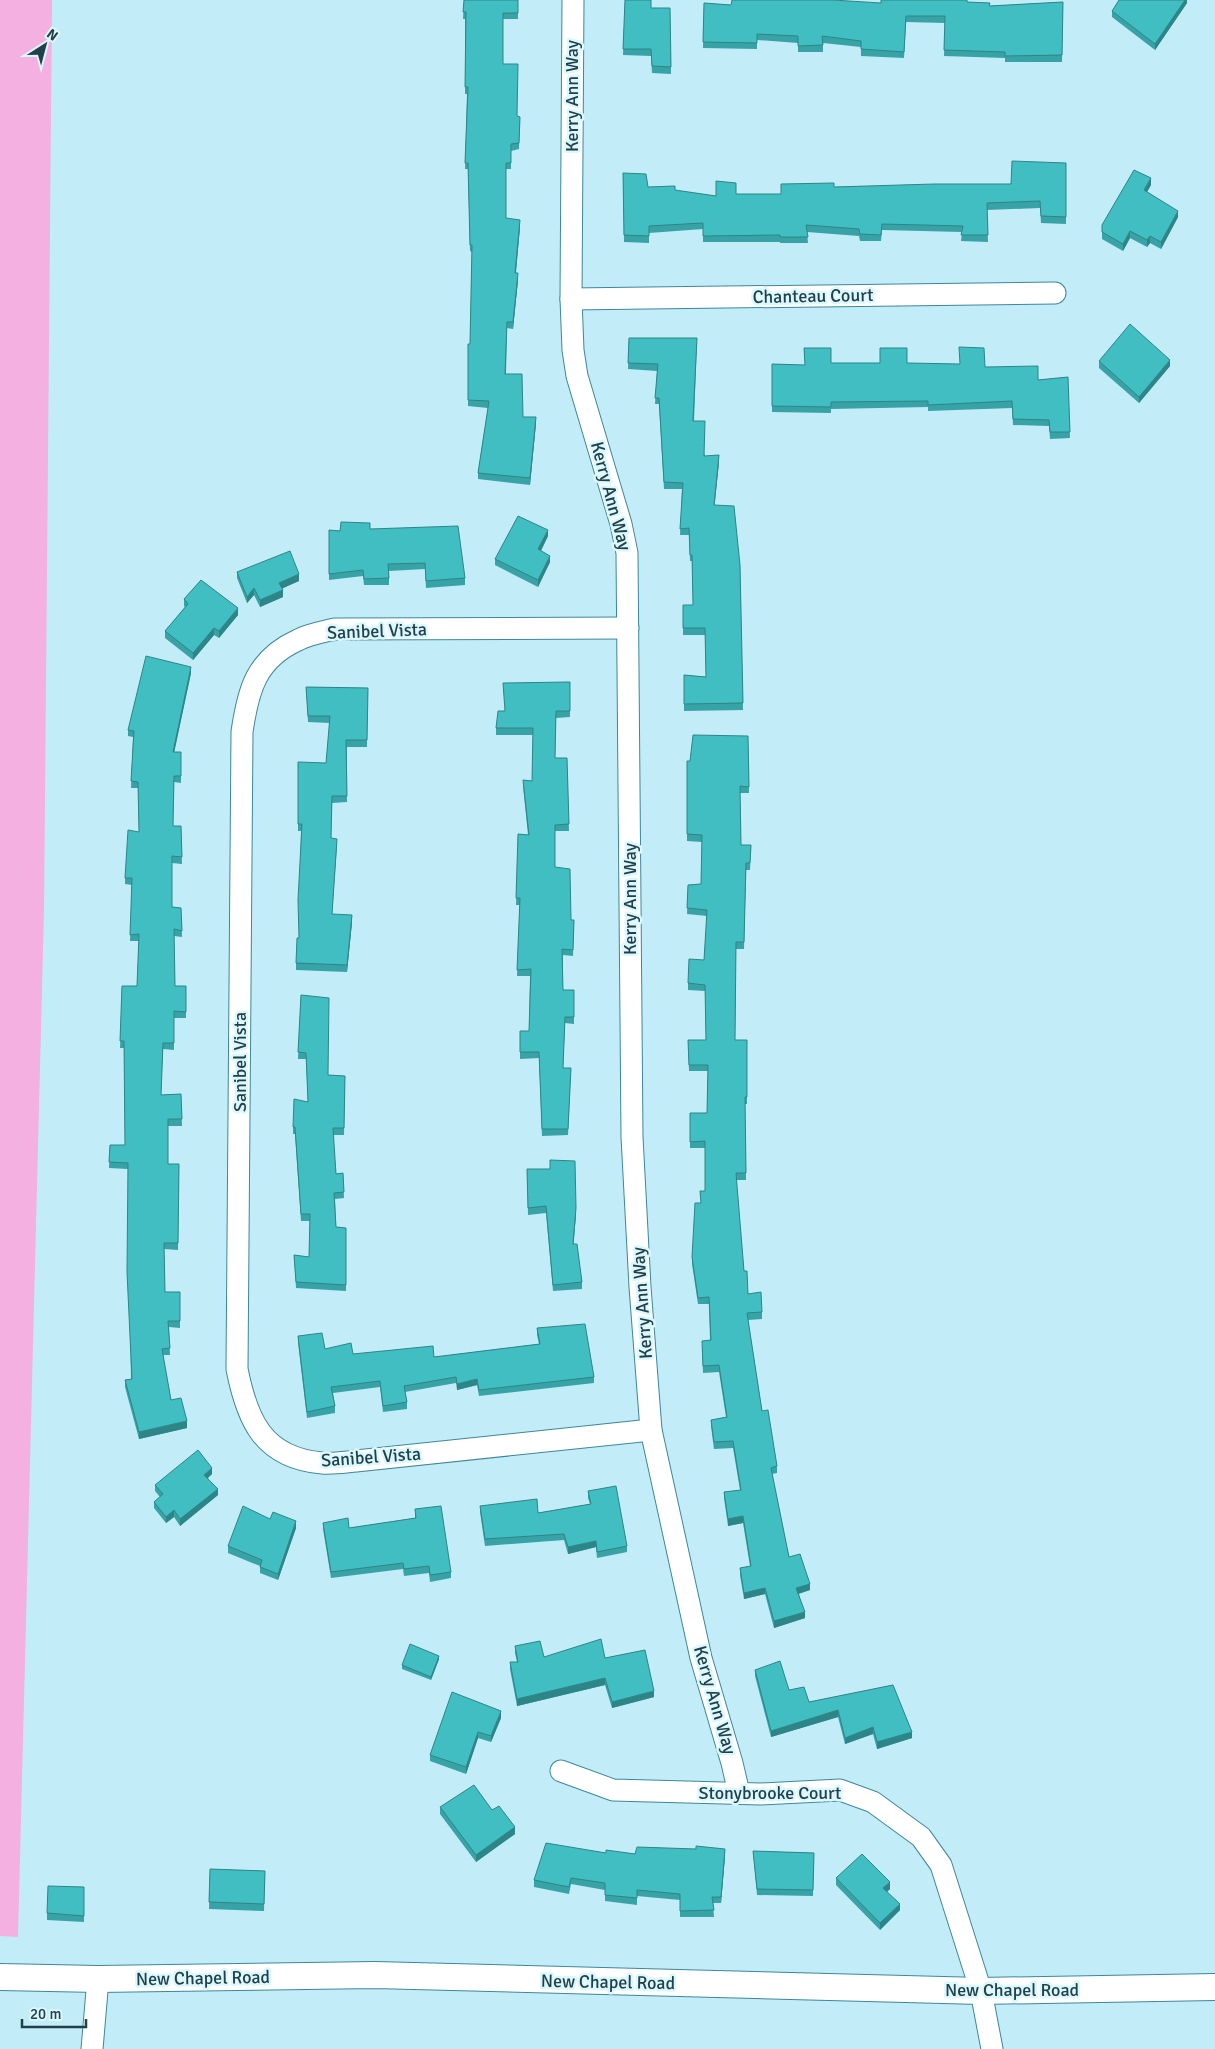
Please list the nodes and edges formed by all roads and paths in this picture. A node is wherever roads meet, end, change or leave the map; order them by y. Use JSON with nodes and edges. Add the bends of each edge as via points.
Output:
{"nodes":[{"id":1,"x":573,"y":0,"type":"edge"},
{"id":2,"x":1055,"y":293,"type":"dead end"},
{"id":3,"x":571,"y":299,"type":"junction"},
{"id":4,"x":628,"y":628,"type":"junction"},
{"id":5,"x":651,"y":1430,"type":"junction"},
{"id":6,"x":561,"y":1771,"type":"dead end"},
{"id":7,"x":739,"y":1793,"type":"junction"},
{"id":8,"x":0,"y":1976,"type":"edge"},
{"id":9,"x":98,"y":1979,"type":"junction"},
{"id":10,"x":1215,"y":1987,"type":"edge"},
{"id":11,"x":982,"y":1991,"type":"junction"},
{"id":12,"x":92,"y":2049,"type":"edge"},
{"id":13,"x":992,"y":2049,"type":"edge"}],
"edges":[{"from":1,"to":3,"type":"street","name":"Kerry Ann Way"},
{"from":2,"to":3,"type":"street","name":"Chanteau Court"},
{"from":3,"to":4,"type":"street","name":"Kerry Ann Way","via":[[577,376],[627,553]]},
{"from":4,"to":5,"type":"street","name":"Kerry Ann Way","via":[[632,1136]]},
{"from":4,"to":5,"type":"street","name":"Sanibel Vista","via":[[336,629],[298,639],[274,654],[255,677],[242,732],[237,1369],[243,1399],[254,1425],[273,1445],[297,1459],[323,1463]]},
{"from":5,"to":7,"type":"street","name":"Kerry Ann Way","via":[[701,1658]]},
{"from":6,"to":7,"type":"street","name":"Stonybrooke Court","via":[[613,1790]]},
{"from":7,"to":11,"type":"street","name":"Stonybrooke Court","via":[[840,1790],[873,1802],[914,1831],[941,1864]]},
{"from":8,"to":9,"type":"street","name":"New Chapel Road"},
{"from":9,"to":11,"type":"street","name":"New Chapel Road","via":[[376,1976]]},
{"from":9,"to":12,"type":"street"},
{"from":10,"to":11,"type":"street","name":"New Chapel Road"},
{"from":11,"to":13,"type":"street","name":"Stonybrooke Court"}]}
